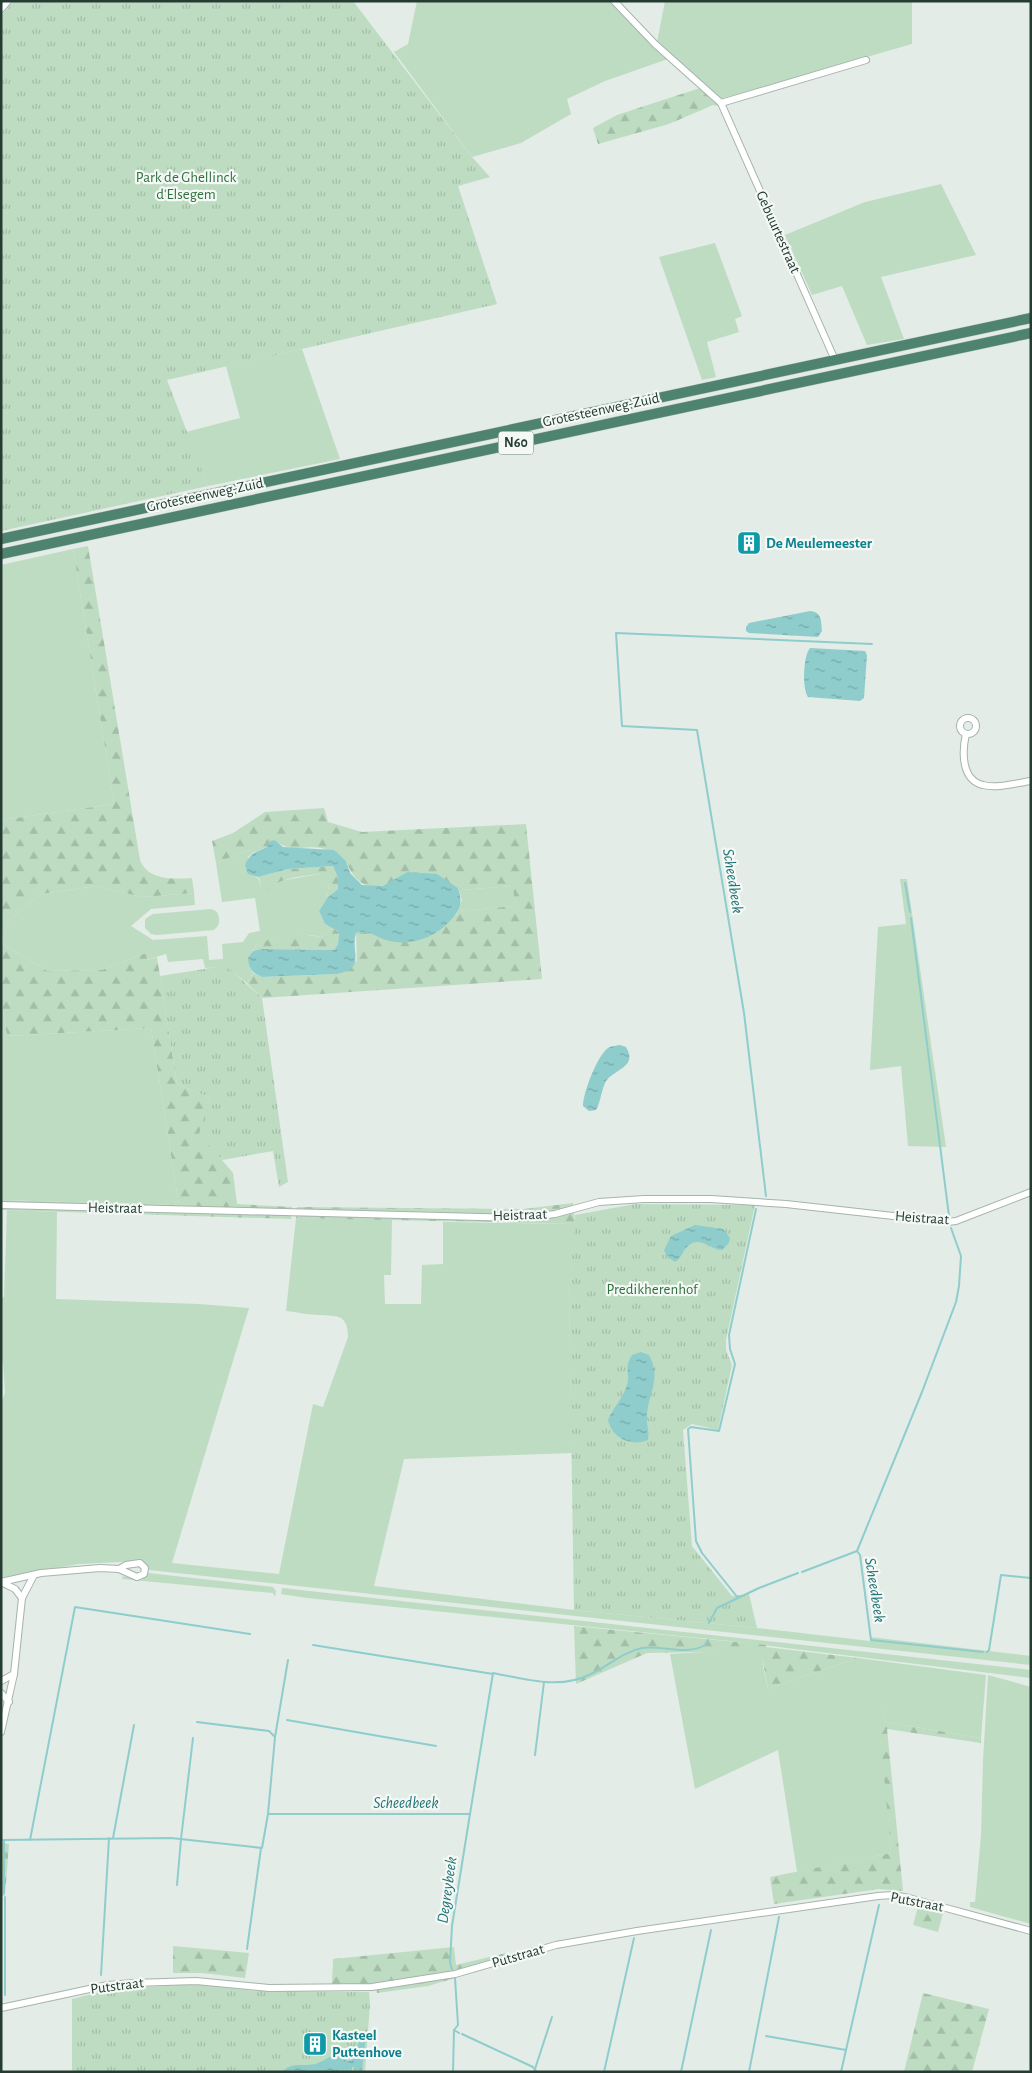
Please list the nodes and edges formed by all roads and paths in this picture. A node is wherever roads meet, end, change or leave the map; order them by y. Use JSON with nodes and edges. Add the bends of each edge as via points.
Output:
{"nodes":[{"id":1,"x":8,"y":1,"type":"edge"},
{"id":2,"x":614,"y":1,"type":"edge"},
{"id":3,"x":1,"y":9,"type":"edge"},
{"id":4,"x":866,"y":60,"type":"dead end"},
{"id":5,"x":721,"y":103,"type":"junction"},
{"id":6,"x":1031,"y":318,"type":"edge"},
{"id":7,"x":1031,"y":333,"type":"edge"},
{"id":8,"x":835,"y":360,"type":"junction"},
{"id":9,"x":1,"y":539,"type":"edge"},
{"id":10,"x":1,"y":554,"type":"edge"},
{"id":11,"x":966,"y":734,"type":"dead end"},
{"id":12,"x":1031,"y":781,"type":"edge"},
{"id":13,"x":1031,"y":1192,"type":"edge"},
{"id":14,"x":1,"y":1205,"type":"edge"},
{"id":15,"x":119,"y":1569,"type":"dead end"},
{"id":16,"x":34,"y":1575,"type":"junction"},
{"id":17,"x":1,"y":1582,"type":"edge"},
{"id":18,"x":22,"y":1598,"type":"junction"},
{"id":19,"x":14,"y":1674,"type":"junction"},
{"id":20,"x":1,"y":1681,"type":"edge"},
{"id":21,"x":1,"y":1693,"type":"edge"},
{"id":22,"x":9,"y":1702,"type":"junction"},
{"id":23,"x":1,"y":1732,"type":"edge"},
{"id":24,"x":1031,"y":1931,"type":"edge"},
{"id":25,"x":1,"y":2008,"type":"edge"}],
"edges":[{"from":1,"to":3,"type":"street"},
{"from":2,"to":5,"type":"street","name":"Gebuurtestraat","via":[[655,44]]},
{"from":4,"to":5,"type":"street"},
{"from":5,"to":8,"type":"street","name":"Gebuurtestraat"},
{"from":6,"to":8,"type":"highway","name":"Grotesteenweg-Zuid","number":"N60"},
{"from":7,"to":10,"type":"highway","name":"Grotesteenweg-Zuid","number":"N60"},
{"from":8,"to":9,"type":"highway","name":"Grotesteenweg-Zuid","number":"N60"},
{"from":11,"to":12,"type":"street","via":[[963,746],[965,764],[974,782],[995,786]]},
{"from":13,"to":14,"type":"street","name":"Heistraat","via":[[947,1222],[786,1204],[711,1200],[599,1202],[555,1214],[521,1218]]},
{"from":15,"to":16,"type":"street","via":[[65,1570]]},
{"from":16,"to":17,"type":"street"},
{"from":16,"to":18,"type":"street"},
{"from":17,"to":18,"type":"street","via":[[15,1589]]},
{"from":18,"to":19,"type":"street"},
{"from":19,"to":20,"type":"street"},
{"from":19,"to":22,"type":"street"},
{"from":21,"to":22,"type":"street"},
{"from":22,"to":23,"type":"street"},
{"from":24,"to":25,"type":"street","name":"Putstraat","via":[[909,1898],[878,1896],[628,1932],[556,1945],[455,1974],[372,1987],[269,1988],[196,1981],[133,1982]]}]}
